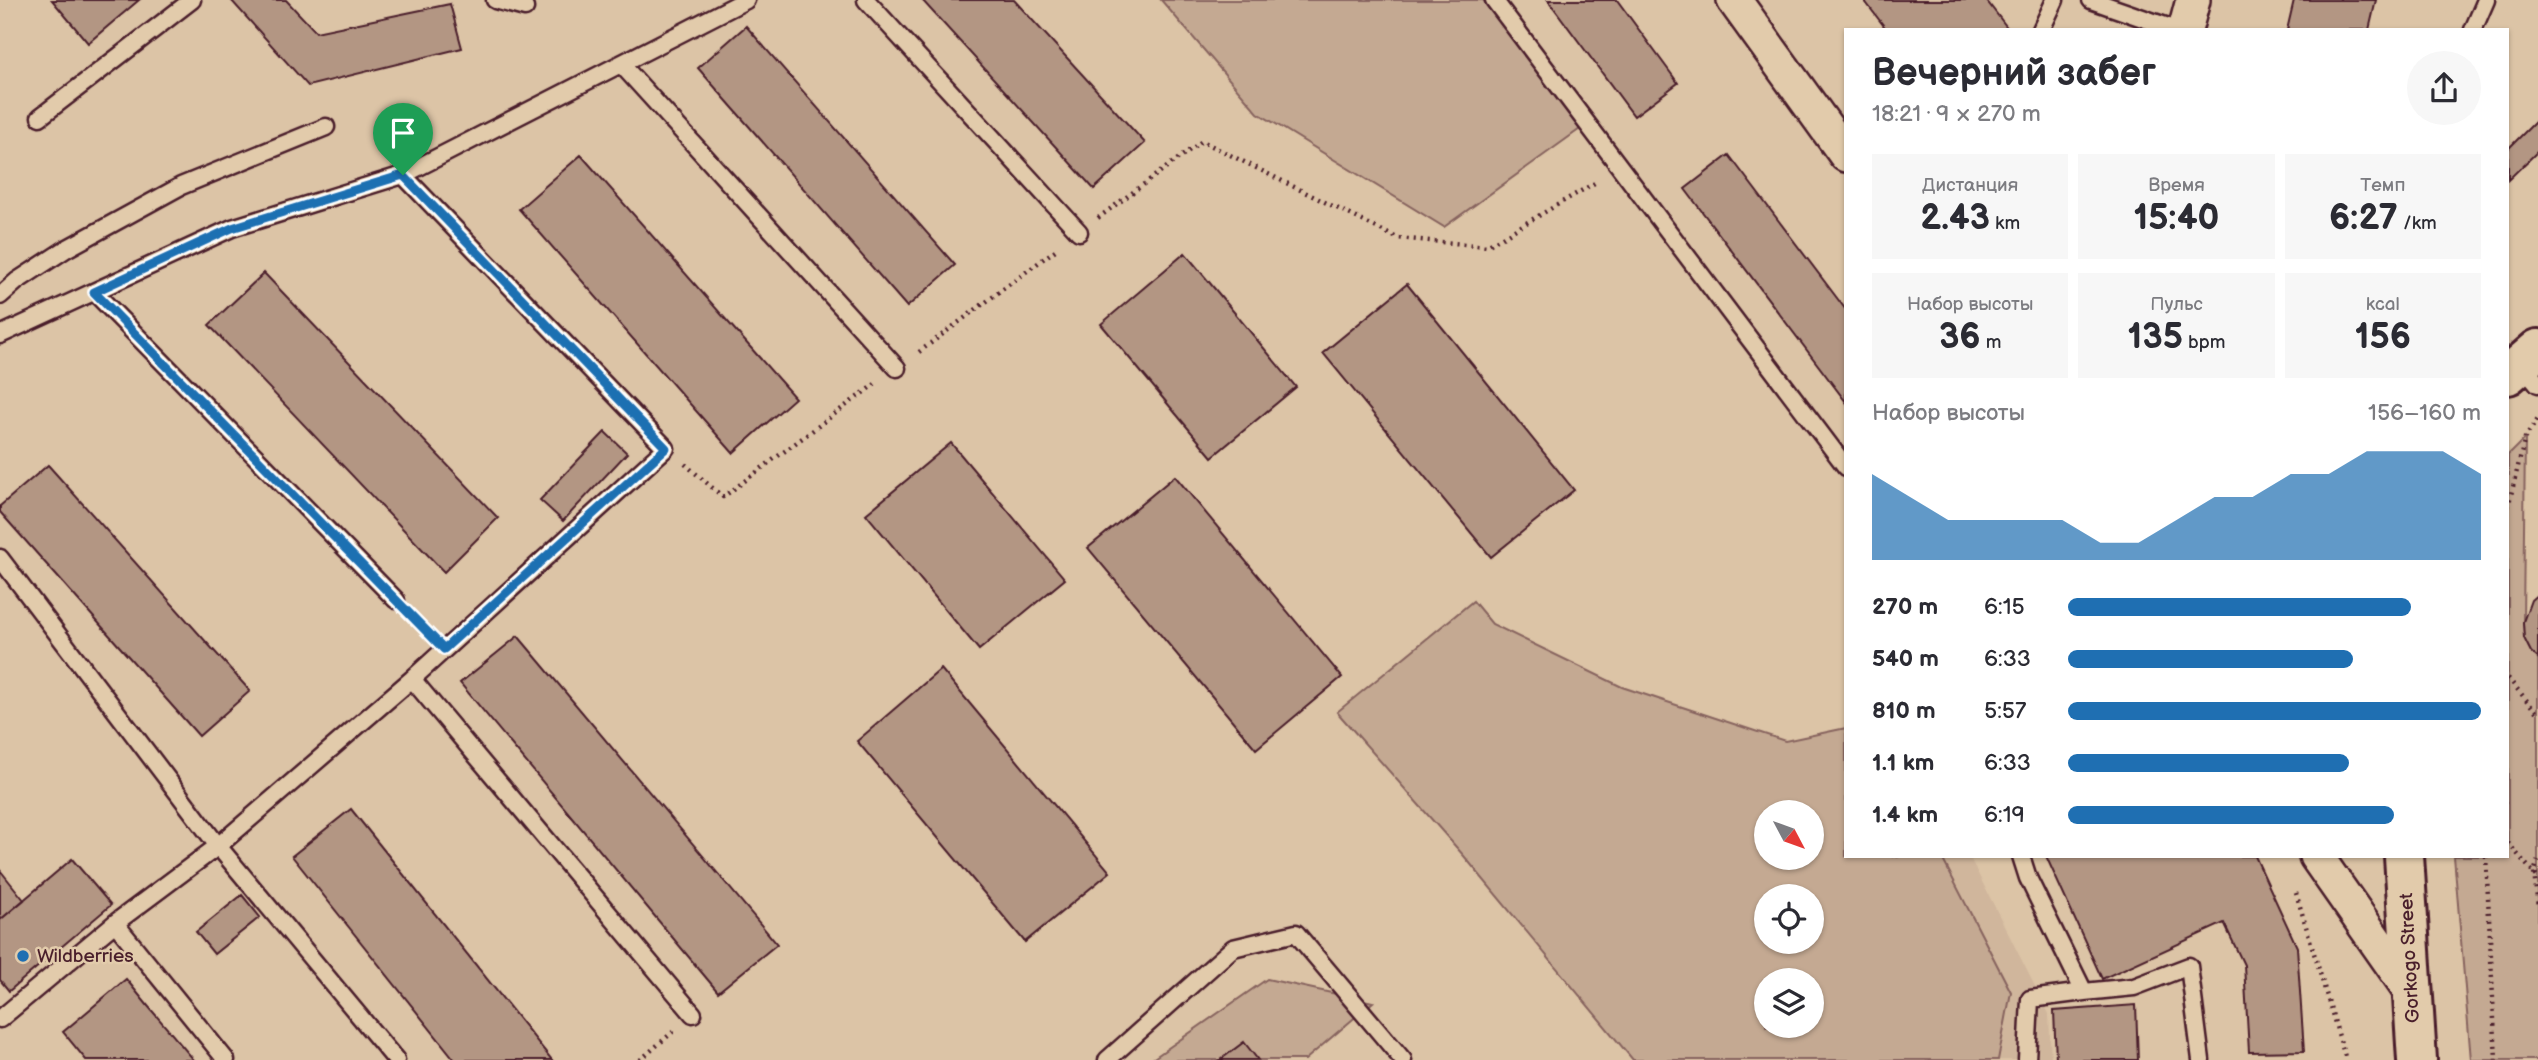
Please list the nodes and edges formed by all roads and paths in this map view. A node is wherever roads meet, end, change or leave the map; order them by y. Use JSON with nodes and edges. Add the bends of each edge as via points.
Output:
{"nodes":[{"id":1,"x":192,"y":0,"type":"edge"},
{"id":2,"x":495,"y":0,"type":"edge"},
{"id":3,"x":746,"y":0,"type":"edge"},
{"id":4,"x":866,"y":0,"type":"edge"},
{"id":5,"x":1494,"y":0,"type":"edge"},
{"id":6,"x":1734,"y":0,"type":"edge"},
{"id":7,"x":2055,"y":0,"type":"edge"},
{"id":8,"x":2091,"y":0,"type":"edge"},
{"id":9,"x":2193,"y":0,"type":"edge"},
{"id":10,"x":2486,"y":0,"type":"edge"},
{"id":11,"x":525,"y":8,"type":"dead end"},
{"id":12,"x":2041,"y":28,"type":"edge"},
{"id":13,"x":2171,"y":28,"type":"edge"},
{"id":14,"x":2186,"y":28,"type":"edge"},
{"id":15,"x":2474,"y":28,"type":"edge"},
{"id":16,"x":621,"y":64,"type":"junction"},
{"id":17,"x":40,"y":117,"type":"dead end"},
{"id":18,"x":326,"y":127,"type":"dead end"},
{"id":19,"x":1844,"y":152,"type":"edge"},
{"id":20,"x":1620,"y":167,"type":"junction"},
{"id":21,"x":403,"y":175,"type":"junction"},
{"id":22,"x":1079,"y":232,"type":"junction"},
{"id":23,"x":94,"y":292,"type":"junction"},
{"id":24,"x":0,"y":296,"type":"edge"},
{"id":25,"x":0,"y":335,"type":"edge"},
{"id":26,"x":897,"y":368,"type":"junction"},
{"id":27,"x":2538,"y":419,"type":"edge"},
{"id":28,"x":666,"y":448,"type":"junction"},
{"id":29,"x":1844,"y":464,"type":"edge"},
{"id":30,"x":2509,"y":503,"type":"edge"},
{"id":31,"x":0,"y":558,"type":"edge"},
{"id":32,"x":396,"y":600,"type":"joint"},
{"id":33,"x":444,"y":649,"type":"junction"},
{"id":34,"x":2509,"y":679,"type":"edge"},
{"id":35,"x":412,"y":680,"type":"junction"},
{"id":36,"x":2538,"y":714,"type":"edge"},
{"id":37,"x":2509,"y":844,"type":"edge"},
{"id":38,"x":218,"y":846,"type":"junction"},
{"id":39,"x":2022,"y":858,"type":"edge"},
{"id":40,"x":2317,"y":858,"type":"edge"},
{"id":41,"x":2404,"y":858,"type":"edge"},
{"id":42,"x":2486,"y":858,"type":"edge"},
{"id":43,"x":2538,"y":860,"type":"edge"},
{"id":44,"x":2536,"y":875,"type":"edge"},
{"id":45,"x":2292,"y":881,"type":"dead end"},
{"id":46,"x":2538,"y":906,"type":"edge"},
{"id":47,"x":115,"y":923,"type":"junction"},
{"id":48,"x":2084,"y":992,"type":"junction"},
{"id":49,"x":2412,"y":993,"type":"junction"},
{"id":50,"x":693,"y":1014,"type":"joint"},
{"id":51,"x":0,"y":1019,"type":"edge"},
{"id":52,"x":226,"y":1060,"type":"edge"},
{"id":53,"x":396,"y":1060,"type":"edge"},
{"id":54,"x":640,"y":1060,"type":"edge"},
{"id":55,"x":1107,"y":1060,"type":"edge"},
{"id":56,"x":1403,"y":1060,"type":"edge"},
{"id":57,"x":2027,"y":1060,"type":"edge"},
{"id":58,"x":2201,"y":1060,"type":"edge"},
{"id":59,"x":2346,"y":1060,"type":"edge"},
{"id":60,"x":2417,"y":1060,"type":"edge"},
{"id":61,"x":2496,"y":1060,"type":"edge"}],
"edges":[{"from":1,"to":17,"type":"lane"},
{"from":2,"to":11,"type":"lane"},
{"from":3,"to":16,"type":"lane"},
{"from":4,"to":22,"type":"lane"},
{"from":5,"to":20,"type":"lane"},
{"from":6,"to":19,"type":"street"},
{"from":7,"to":12,"type":"lane"},
{"from":8,"to":13,"type":"lane"},
{"from":9,"to":14,"type":"street"},
{"from":10,"to":15,"type":"lane"},
{"from":16,"to":21,"type":"lane"},
{"from":16,"to":26,"type":"lane"},
{"from":18,"to":24,"type":"lane","via":[[181,186],[66,249]]},
{"from":20,"to":22,"type":"path","via":[[1487,246],[1397,238],[1202,141]]},
{"from":20,"to":29,"type":"lane"},
{"from":21,"to":23,"type":"lane","via":[[232,228]]},
{"from":21,"to":28,"type":"lane"},
{"from":22,"to":26,"type":"path"},
{"from":23,"to":25,"type":"lane"},
{"from":23,"to":32,"type":"lane"},
{"from":26,"to":28,"type":"path","via":[[723,497]]},
{"from":27,"to":30,"type":"path","via":[[2525,438]]},
{"from":28,"to":33,"type":"lane"},
{"from":31,"to":38,"type":"lane"},
{"from":32,"to":33,"type":"path"},
{"from":33,"to":35,"type":"lane"},
{"from":34,"to":36,"type":"path"},
{"from":35,"to":38,"type":"lane"},
{"from":35,"to":50,"type":"lane"},
{"from":37,"to":44,"type":"path"},
{"from":38,"to":47,"type":"lane"},
{"from":38,"to":53,"type":"lane"},
{"from":39,"to":48,"type":"lane"},
{"from":40,"to":49,"type":"street"},
{"from":41,"to":49,"type":"main road","name":"Gorkogo Street"},
{"from":42,"to":61,"type":"path"},
{"from":43,"to":44,"type":"path"},
{"from":44,"to":46,"type":"path"},
{"from":45,"to":59,"type":"path"},
{"from":47,"to":51,"type":"lane"},
{"from":47,"to":52,"type":"lane"},
{"from":48,"to":57,"type":"lane","via":[[2030,999]]},
{"from":48,"to":58,"type":"lane","via":[[2134,987],[2189,966]]},
{"from":49,"to":60,"type":"main road","name":"Gorkogo Street"},
{"from":50,"to":54,"type":"path"},
{"from":55,"to":56,"type":"lane","via":[[1233,948],[1296,933]]}]}
